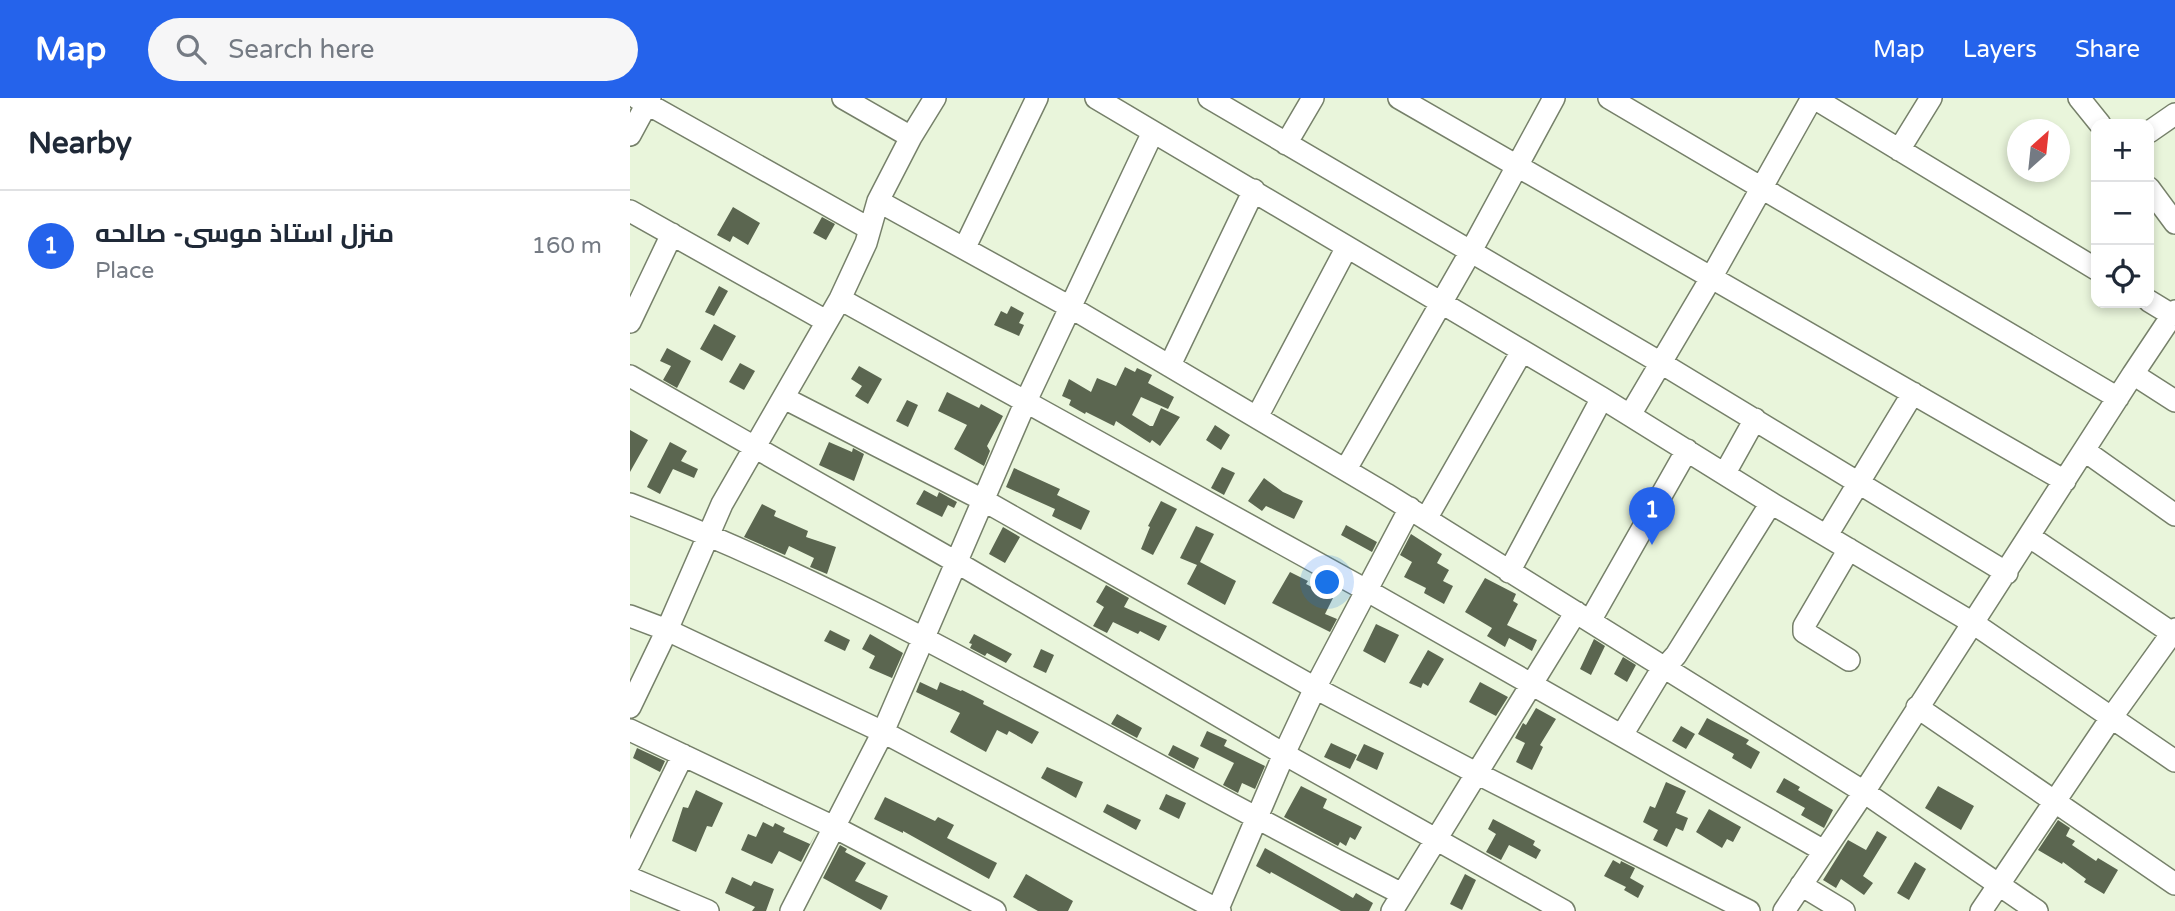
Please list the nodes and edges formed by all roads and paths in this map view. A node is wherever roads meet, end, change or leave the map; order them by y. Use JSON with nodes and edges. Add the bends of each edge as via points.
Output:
{"nodes":[{"id":1,"x":843,"y":98,"type":"edge"},
{"id":2,"x":935,"y":98,"type":"edge"},
{"id":3,"x":1037,"y":98,"type":"edge"},
{"id":4,"x":1096,"y":98,"type":"edge"},
{"id":5,"x":1313,"y":98,"type":"edge"},
{"id":6,"x":1399,"y":98,"type":"edge"},
{"id":7,"x":1554,"y":98,"type":"edge"},
{"id":8,"x":1609,"y":98,"type":"edge"},
{"id":9,"x":1813,"y":98,"type":"edge"},
{"id":10,"x":1931,"y":98,"type":"edge"},
{"id":11,"x":2079,"y":98,"type":"edge"},
{"id":12,"x":645,"y":100,"type":"edge"},
{"id":13,"x":1216,"y":100,"type":"edge"},
{"id":14,"x":2175,"y":114,"type":"edge"},
{"id":15,"x":2096,"y":119,"type":"edge"},
{"id":16,"x":2154,"y":129,"type":"edge"},
{"id":17,"x":1153,"y":132,"type":"junction"},
{"id":18,"x":630,"y":135,"type":"edge"},
{"id":19,"x":911,"y":137,"type":"junction"},
{"id":20,"x":1286,"y":144,"type":"junction"},
{"id":21,"x":1899,"y":150,"type":"junction"},
{"id":22,"x":1518,"y":167,"type":"junction"},
{"id":23,"x":1762,"y":187,"type":"junction"},
{"id":24,"x":1254,"y":190,"type":"junction"},
{"id":25,"x":2154,"y":195,"type":"edge"},
{"id":26,"x":878,"y":201,"type":"junction"},
{"id":27,"x":630,"y":211,"type":"edge"},
{"id":28,"x":2175,"y":223,"type":"edge"},
{"id":29,"x":870,"y":229,"type":"junction"},
{"id":30,"x":672,"y":234,"type":"junction"},
{"id":31,"x":965,"y":247,"type":"junction"},
{"id":32,"x":1347,"y":247,"type":"junction"},
{"id":33,"x":1471,"y":251,"type":"junction"},
{"id":34,"x":2091,"y":266,"type":"edge"},
{"id":35,"x":1711,"y":278,"type":"junction"},
{"id":36,"x":840,"y":299,"type":"junction"},
{"id":37,"x":1441,"y":302,"type":"junction"},
{"id":38,"x":2154,"y":303,"type":"edge"},
{"id":39,"x":1070,"y":307,"type":"junction"},
{"id":40,"x":2174,"y":313,"type":"edge"},
{"id":41,"x":826,"y":321,"type":"junction"},
{"id":42,"x":630,"y":322,"type":"edge"},
{"id":43,"x":1522,"y":351,"type":"junction"},
{"id":44,"x":1661,"y":363,"type":"junction"},
{"id":45,"x":1170,"y":365,"type":"junction"},
{"id":46,"x":2133,"y":374,"type":"junction"},
{"id":47,"x":630,"y":376,"type":"edge"},
{"id":48,"x":1913,"y":393,"type":"junction"},
{"id":49,"x":783,"y":398,"type":"junction"},
{"id":50,"x":1602,"y":398,"type":"junction"},
{"id":51,"x":2118,"y":398,"type":"junction"},
{"id":52,"x":1026,"y":401,"type":"junction"},
{"id":53,"x":2175,"y":401,"type":"edge"},
{"id":54,"x":1630,"y":415,"type":"junction"},
{"id":55,"x":1257,"y":417,"type":"junction"},
{"id":56,"x":1755,"y":419,"type":"junction"},
{"id":57,"x":755,"y":449,"type":"junction"},
{"id":58,"x":1687,"y":450,"type":"junction"},
{"id":59,"x":2085,"y":451,"type":"junction"},
{"id":60,"x":1346,"y":469,"type":"junction"},
{"id":61,"x":1725,"y":474,"type":"junction"},
{"id":62,"x":2064,"y":481,"type":"junction"},
{"id":63,"x":1859,"y":484,"type":"junction"},
{"id":64,"x":983,"y":499,"type":"junction"},
{"id":65,"x":1771,"y":503,"type":"junction"},
{"id":66,"x":630,"y":504,"type":"edge"},
{"id":67,"x":1418,"y":514,"type":"junction"},
{"id":68,"x":2175,"y":515,"type":"edge"},
{"id":69,"x":708,"y":533,"type":"junction"},
{"id":70,"x":1827,"y":535,"type":"junction"},
{"id":71,"x":2030,"y":537,"type":"junction"},
{"id":72,"x":1849,"y":549,"type":"junction"},
{"id":73,"x":956,"y":562,"type":"junction"},
{"id":74,"x":1509,"y":572,"type":"junction"},
{"id":75,"x":2007,"y":573,"type":"junction"},
{"id":76,"x":1366,"y":590,"type":"junction"},
{"id":77,"x":630,"y":616,"type":"edge"},
{"id":78,"x":1583,"y":617,"type":"junction"},
{"id":79,"x":1973,"y":623,"type":"junction"},
{"id":80,"x":667,"y":630,"type":"junction"},
{"id":81,"x":2174,"y":632,"type":"edge"},
{"id":82,"x":924,"y":637,"type":"junction"},
{"id":83,"x":1849,"y":660,"type":"dead end"},
{"id":84,"x":1666,"y":666,"type":"junction"},
{"id":85,"x":1530,"y":684,"type":"junction"},
{"id":86,"x":1315,"y":688,"type":"junction"},
{"id":87,"x":630,"y":707,"type":"edge"},
{"id":88,"x":1917,"y":707,"type":"junction"},
{"id":89,"x":2111,"y":718,"type":"junction"},
{"id":90,"x":630,"y":730,"type":"edge"},
{"id":91,"x":883,"y":732,"type":"junction"},
{"id":92,"x":1622,"y":735,"type":"junction"},
{"id":93,"x":1284,"y":754,"type":"junction"},
{"id":94,"x":683,"y":755,"type":"junction"},
{"id":95,"x":2175,"y":761,"type":"edge"},
{"id":96,"x":1476,"y":774,"type":"junction"},
{"id":97,"x":1864,"y":792,"type":"junction"},
{"id":98,"x":2055,"y":801,"type":"junction"},
{"id":99,"x":1256,"y":818,"type":"junction"},
{"id":100,"x":834,"y":827,"type":"junction"},
{"id":101,"x":1435,"y":840,"type":"junction"},
{"id":102,"x":1824,"y":851,"type":"junction"},
{"id":103,"x":630,"y":863,"type":"edge"},
{"id":104,"x":630,"y":878,"type":"edge"},
{"id":105,"x":1998,"y":884,"type":"junction"},
{"id":106,"x":2175,"y":884,"type":"edge"},
{"id":107,"x":1801,"y":885,"type":"junction"},
{"id":108,"x":1397,"y":903,"type":"edge"},
{"id":109,"x":1552,"y":908,"type":"edge"},
{"id":110,"x":708,"y":911,"type":"edge"},
{"id":111,"x":791,"y":911,"type":"edge"},
{"id":112,"x":995,"y":911,"type":"edge"},
{"id":113,"x":1218,"y":911,"type":"edge"},
{"id":114,"x":1749,"y":911,"type":"edge"},
{"id":115,"x":1784,"y":911,"type":"edge"},
{"id":116,"x":1844,"y":911,"type":"edge"},
{"id":117,"x":1981,"y":911,"type":"edge"},
{"id":118,"x":2037,"y":911,"type":"edge"}],
"edges":[{"from":1,"to":19,"type":"street"},
{"from":2,"to":19,"type":"street"},
{"from":3,"to":31,"type":"street"},
{"from":4,"to":17,"type":"street"},
{"from":5,"to":20,"type":"street"},
{"from":6,"to":22,"type":"street"},
{"from":7,"to":22,"type":"street"},
{"from":8,"to":23,"type":"street"},
{"from":9,"to":21,"type":"street"},
{"from":9,"to":23,"type":"street"},
{"from":10,"to":21,"type":"street"},
{"from":11,"to":15,"type":"street"},
{"from":12,"to":18,"type":"street"},
{"from":12,"to":29,"type":"street"},
{"from":13,"to":20,"type":"street"},
{"from":14,"to":16,"type":"street"},
{"from":17,"to":24,"type":"street"},
{"from":17,"to":39,"type":"street"},
{"from":19,"to":26,"type":"street"},
{"from":20,"to":33,"type":"street"},
{"from":21,"to":34,"type":"street"},
{"from":22,"to":33,"type":"street"},
{"from":22,"to":35,"type":"street"},
{"from":23,"to":35,"type":"street"},
{"from":23,"to":51,"type":"street"},
{"from":24,"to":32,"type":"street"},
{"from":24,"to":45,"type":"street"},
{"from":25,"to":28,"type":"street"},
{"from":26,"to":29,"type":"street"},
{"from":26,"to":31,"type":"street"},
{"from":27,"to":30,"type":"street"},
{"from":29,"to":36,"type":"street"},
{"from":30,"to":41,"type":"street"},
{"from":30,"to":42,"type":"street"},
{"from":31,"to":39,"type":"street"},
{"from":32,"to":37,"type":"street"},
{"from":32,"to":55,"type":"street"},
{"from":33,"to":37,"type":"street"},
{"from":33,"to":44,"type":"street"},
{"from":35,"to":44,"type":"street"},
{"from":35,"to":48,"type":"street"},
{"from":36,"to":41,"type":"street"},
{"from":36,"to":52,"type":"street"},
{"from":37,"to":43,"type":"street"},
{"from":37,"to":60,"type":"street"},
{"from":38,"to":40,"type":"street"},
{"from":39,"to":45,"type":"street"},
{"from":39,"to":52,"type":"street"},
{"from":40,"to":46,"type":"street"},
{"from":41,"to":49,"type":"street"},
{"from":43,"to":50,"type":"street"},
{"from":43,"to":67,"type":"street"},
{"from":44,"to":54,"type":"street"},
{"from":44,"to":56,"type":"street"},
{"from":45,"to":55,"type":"street"},
{"from":46,"to":51,"type":"street"},
{"from":46,"to":53,"type":"street"},
{"from":47,"to":57,"type":"street"},
{"from":48,"to":62,"type":"street"},
{"from":48,"to":63,"type":"street"},
{"from":49,"to":57,"type":"street"},
{"from":49,"to":64,"type":"street"},
{"from":50,"to":54,"type":"street"},
{"from":50,"to":74,"type":"street"},
{"from":51,"to":59,"type":"street"},
{"from":52,"to":64,"type":"street"},
{"from":52,"to":76,"type":"street"},
{"from":54,"to":58,"type":"street"},
{"from":55,"to":60,"type":"street"},
{"from":56,"to":61,"type":"street"},
{"from":56,"to":63,"type":"street"},
{"from":57,"to":69,"type":"street"},
{"from":57,"to":73,"type":"street"},
{"from":58,"to":61,"type":"street"},
{"from":58,"to":78,"type":"street"},
{"from":59,"to":62,"type":"street"},
{"from":59,"to":68,"type":"street"},
{"from":60,"to":67,"type":"street"},
{"from":61,"to":65,"type":"street"},
{"from":62,"to":71,"type":"street"},
{"from":63,"to":70,"type":"street"},
{"from":63,"to":75,"type":"street"},
{"from":64,"to":73,"type":"street"},
{"from":64,"to":86,"type":"street"},
{"from":65,"to":70,"type":"street"},
{"from":65,"to":84,"type":"street"},
{"from":66,"to":69,"type":"street"},
{"from":67,"to":74,"type":"street"},
{"from":67,"to":76,"type":"street"},
{"from":69,"to":80,"type":"street"},
{"from":69,"to":82,"type":"street"},
{"from":70,"to":72,"type":"street"},
{"from":71,"to":75,"type":"street"},
{"from":71,"to":81,"type":"street"},
{"from":72,"to":79,"type":"street"},
{"from":72,"to":83,"type":"street","via":[[1804,626],[1804,632]]},
{"from":73,"to":82,"type":"street"},
{"from":73,"to":93,"type":"street"},
{"from":74,"to":78,"type":"street"},
{"from":75,"to":79,"type":"street"},
{"from":76,"to":85,"type":"street"},
{"from":76,"to":86,"type":"street"},
{"from":77,"to":80,"type":"street"},
{"from":78,"to":84,"type":"street"},
{"from":78,"to":85,"type":"street"},
{"from":79,"to":88,"type":"street"},
{"from":79,"to":89,"type":"street"},
{"from":80,"to":87,"type":"street"},
{"from":80,"to":91,"type":"street"},
{"from":81,"to":89,"type":"street"},
{"from":82,"to":91,"type":"street"},
{"from":82,"to":99,"type":"street"},
{"from":84,"to":92,"type":"street"},
{"from":84,"to":97,"type":"street"},
{"from":85,"to":92,"type":"street"},
{"from":85,"to":96,"type":"street"},
{"from":86,"to":93,"type":"street"},
{"from":86,"to":96,"type":"street"},
{"from":88,"to":97,"type":"street"},
{"from":88,"to":98,"type":"street"},
{"from":89,"to":95,"type":"street"},
{"from":89,"to":98,"type":"street"},
{"from":90,"to":94,"type":"street"},
{"from":91,"to":100,"type":"street"},
{"from":91,"to":113,"type":"street"},
{"from":92,"to":102,"type":"street"},
{"from":93,"to":99,"type":"street"},
{"from":93,"to":101,"type":"street"},
{"from":94,"to":100,"type":"street"},
{"from":94,"to":103,"type":"street"},
{"from":96,"to":101,"type":"street"},
{"from":96,"to":114,"type":"street"},
{"from":97,"to":102,"type":"street"},
{"from":97,"to":105,"type":"street"},
{"from":98,"to":105,"type":"street"},
{"from":98,"to":106,"type":"street"},
{"from":99,"to":108,"type":"street"},
{"from":99,"to":113,"type":"street"},
{"from":100,"to":111,"type":"street"},
{"from":100,"to":112,"type":"street"},
{"from":101,"to":108,"type":"street"},
{"from":101,"to":109,"type":"street"},
{"from":102,"to":107,"type":"street"},
{"from":104,"to":110,"type":"street"},
{"from":105,"to":117,"type":"street"},
{"from":105,"to":118,"type":"street"},
{"from":107,"to":115,"type":"street"},
{"from":107,"to":116,"type":"street"}]}
